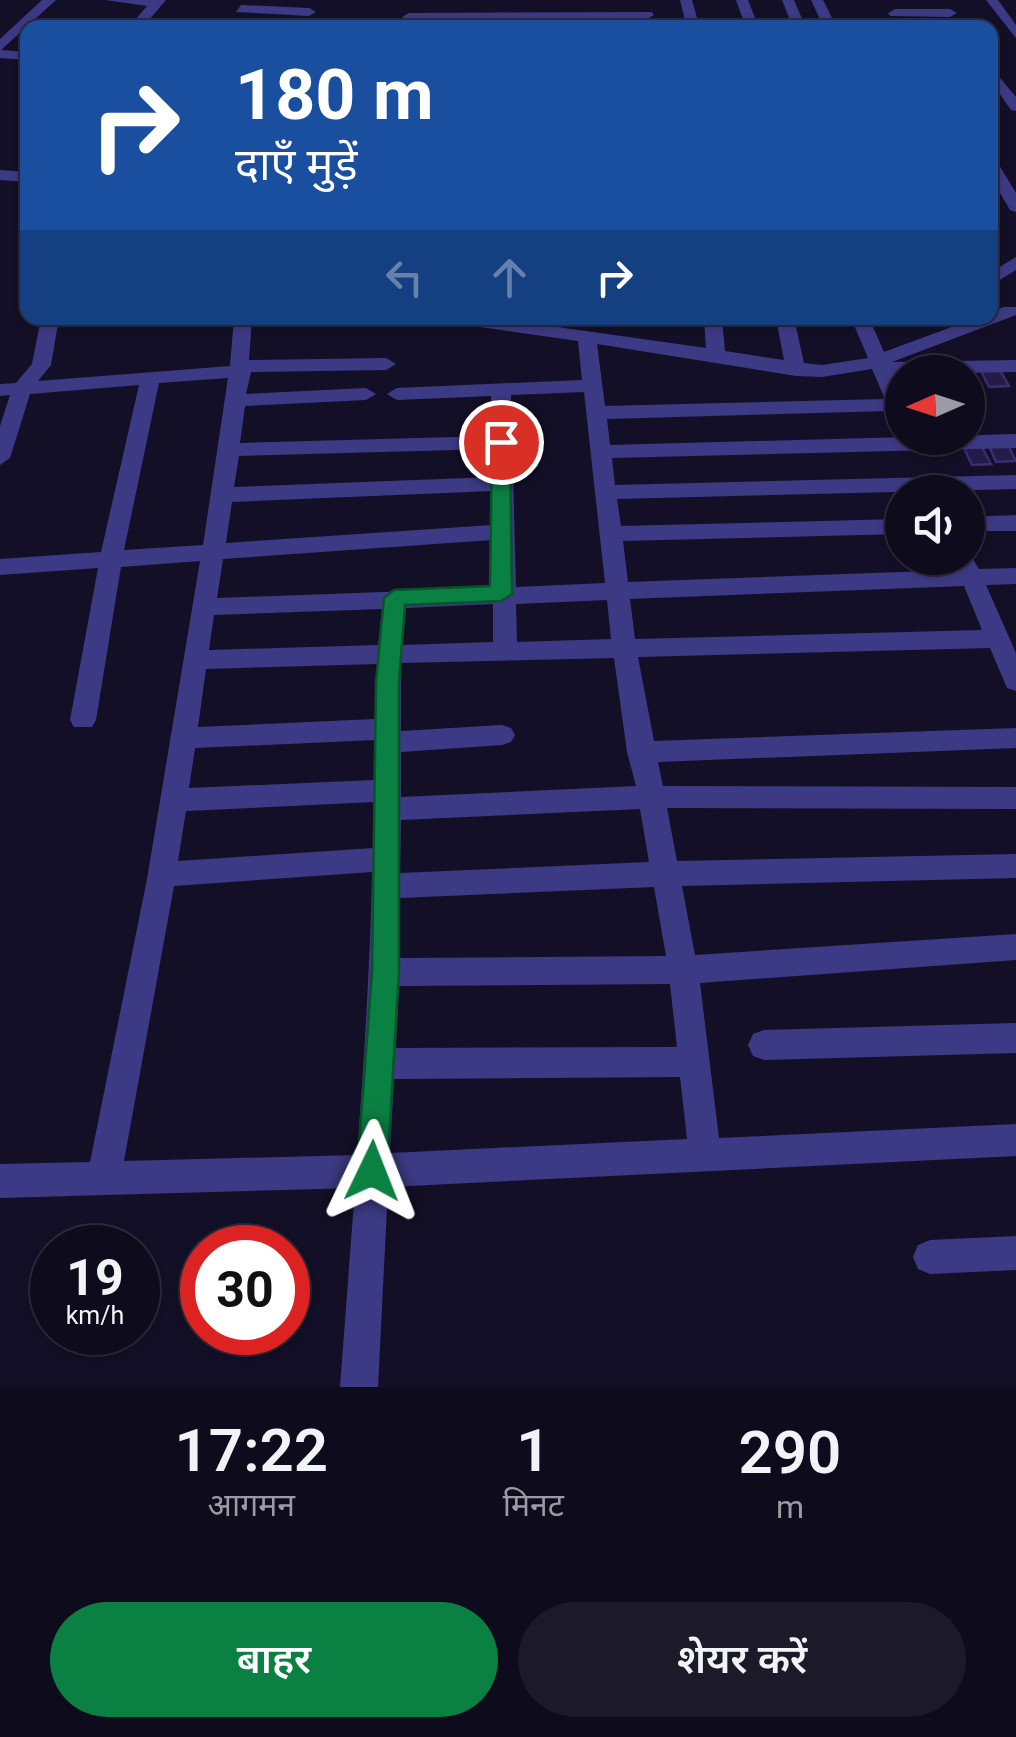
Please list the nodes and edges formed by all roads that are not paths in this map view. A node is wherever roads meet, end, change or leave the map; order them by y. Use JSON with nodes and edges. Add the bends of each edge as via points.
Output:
{"nodes":[{"id":1,"x":50,"y":0,"type":"edge"},
{"id":2,"x":111,"y":0,"type":"edge"},
{"id":3,"x":887,"y":0,"type":"edge"},
{"id":4,"x":941,"y":0,"type":"edge"},
{"id":5,"x":992,"y":0,"type":"edge"},
{"id":6,"x":158,"y":2,"type":"edge"},
{"id":7,"x":312,"y":6,"type":"edge"},
{"id":8,"x":241,"y":9,"type":"edge"},
{"id":9,"x":950,"y":13,"type":"junction"},
{"id":10,"x":895,"y":14,"type":"junction"},
{"id":11,"x":28,"y":20,"type":"edge"},
{"id":12,"x":899,"y":20,"type":"edge"},
{"id":13,"x":955,"y":20,"type":"edge"},
{"id":14,"x":20,"y":28,"type":"edge"},
{"id":15,"x":1016,"y":34,"type":"edge"},
{"id":16,"x":0,"y":46,"type":"edge"},
{"id":17,"x":998,"y":177,"type":"edge"},
{"id":18,"x":1016,"y":207,"type":"edge"},
{"id":19,"x":49,"y":325,"type":"edge"},
{"id":20,"x":243,"y":325,"type":"edge"},
{"id":21,"x":542,"y":325,"type":"edge"},
{"id":22,"x":786,"y":325,"type":"edge"},
{"id":23,"x":863,"y":325,"type":"edge"},
{"id":24,"x":932,"y":329,"type":"edge"},
{"id":25,"x":601,"y":330,"type":"edge"},
{"id":26,"x":715,"y":340,"type":"edge"},
{"id":27,"x":876,"y":357,"type":"junction"},
{"id":28,"x":794,"y":361,"type":"junction"},
{"id":29,"x":386,"y":364,"type":"dead end"},
{"id":30,"x":1016,"y":366,"type":"edge"},
{"id":31,"x":242,"y":369,"type":"junction"},
{"id":32,"x":885,"y":376,"type":"edge"},
{"id":33,"x":152,"y":377,"type":"junction"},
{"id":34,"x":590,"y":386,"type":"junction"},
{"id":35,"x":22,"y":388,"type":"junction"},
{"id":36,"x":0,"y":390,"type":"edge"},
{"id":37,"x":501,"y":390,"type":"junction"},
{"id":38,"x":366,"y":394,"type":"dead end"},
{"id":39,"x":397,"y":394,"type":"dead end"},
{"id":40,"x":240,"y":400,"type":"junction"},
{"id":41,"x":885,"y":410,"type":"edge"},
{"id":42,"x":594,"y":414,"type":"junction"},
{"id":43,"x":985,"y":440,"type":"edge"},
{"id":44,"x":1016,"y":440,"type":"edge"},
{"id":45,"x":885,"y":441,"type":"edge"},
{"id":46,"x":501,"y":442,"type":"junction"},
{"id":47,"x":232,"y":450,"type":"junction"},
{"id":48,"x":600,"y":452,"type":"junction"},
{"id":49,"x":0,"y":458,"type":"edge"},
{"id":50,"x":1016,"y":482,"type":"edge"},
{"id":51,"x":501,"y":484,"type":"junction"},
{"id":52,"x":985,"y":485,"type":"edge"},
{"id":53,"x":885,"y":489,"type":"edge"},
{"id":54,"x":606,"y":492,"type":"junction"},
{"id":55,"x":225,"y":495,"type":"junction"},
{"id":56,"x":1016,"y":523,"type":"edge"},
{"id":57,"x":985,"y":524,"type":"edge"},
{"id":58,"x":885,"y":526,"type":"edge"},
{"id":59,"x":501,"y":532,"type":"junction"},
{"id":60,"x":611,"y":534,"type":"junction"},
{"id":61,"x":216,"y":550,"type":"junction"},
{"id":62,"x":111,"y":558,"type":"junction"},
{"id":63,"x":0,"y":567,"type":"edge"},
{"id":64,"x":985,"y":571,"type":"edge"},
{"id":65,"x":885,"y":573,"type":"edge"},
{"id":66,"x":972,"y":575,"type":"edge"},
{"id":67,"x":1016,"y":576,"type":"edge"},
{"id":68,"x":618,"y":591,"type":"junction"},
{"id":69,"x":501,"y":594,"type":"junction"},
{"id":70,"x":394,"y":598,"type":"junction"},
{"id":71,"x":206,"y":608,"type":"junction"},
{"id":72,"x":1003,"y":632,"type":"edge"},
{"id":73,"x":624,"y":646,"type":"junction"},
{"id":74,"x":506,"y":649,"type":"junction"},
{"id":75,"x":389,"y":654,"type":"junction"},
{"id":76,"x":196,"y":660,"type":"junction"},
{"id":77,"x":1016,"y":679,"type":"edge"},
{"id":78,"x":83,"y":720,"type":"dead end"},
{"id":79,"x":388,"y":736,"type":"junction"},
{"id":80,"x":502,"y":736,"type":"dead end"},
{"id":81,"x":185,"y":738,"type":"junction"},
{"id":82,"x":1016,"y":738,"type":"edge"},
{"id":83,"x":640,"y":752,"type":"junction"},
{"id":84,"x":650,"y":797,"type":"junction"},
{"id":85,"x":1016,"y":798,"type":"edge"},
{"id":86,"x":387,"y":799,"type":"junction"},
{"id":87,"x":175,"y":800,"type":"junction"},
{"id":88,"x":1016,"y":866,"type":"edge"},
{"id":89,"x":386,"y":873,"type":"junction"},
{"id":90,"x":165,"y":874,"type":"junction"},
{"id":91,"x":667,"y":874,"type":"junction"},
{"id":92,"x":1016,"y":947,"type":"edge"},
{"id":93,"x":682,"y":970,"type":"junction"},
{"id":94,"x":385,"y":972,"type":"junction"},
{"id":95,"x":1016,"y":1038,"type":"edge"},
{"id":96,"x":764,"y":1045,"type":"dead end"},
{"id":97,"x":694,"y":1062,"type":"junction"},
{"id":98,"x":376,"y":1064,"type":"junction"},
{"id":99,"x":1016,"y":1140,"type":"edge"},
{"id":100,"x":705,"y":1155,"type":"junction"},
{"id":101,"x":372,"y":1171,"type":"junction"},
{"id":102,"x":104,"y":1177,"type":"junction"},
{"id":103,"x":0,"y":1181,"type":"edge"},
{"id":104,"x":1016,"y":1253,"type":"edge"},
{"id":105,"x":930,"y":1257,"type":"dead end"},
{"id":106,"x":359,"y":1387,"type":"edge"}],
"edges":[{"from":1,"to":11,"type":"street"},
{"from":2,"to":6,"type":"street"},
{"from":3,"to":10,"type":"street"},
{"from":4,"to":9,"type":"street"},
{"from":5,"to":15,"type":"street"},
{"from":7,"to":8,"type":"street"},
{"from":9,"to":10,"type":"street"},
{"from":9,"to":13,"type":"street"},
{"from":10,"to":12,"type":"street"},
{"from":14,"to":16,"type":"street"},
{"from":17,"to":18,"type":"street"},
{"from":19,"to":35,"type":"street","via":[[41,365]]},
{"from":20,"to":31,"type":"street"},
{"from":21,"to":25,"type":"street"},
{"from":22,"to":28,"type":"street"},
{"from":23,"to":27,"type":"street"},
{"from":24,"to":27,"type":"street"},
{"from":25,"to":26,"type":"street"},
{"from":25,"to":34,"type":"street"},
{"from":26,"to":28,"type":"street"},
{"from":27,"to":28,"type":"street","via":[[848,370]]},
{"from":27,"to":30,"type":"street"},
{"from":27,"to":32,"type":"street"},
{"from":29,"to":31,"type":"street"},
{"from":31,"to":33,"type":"street"},
{"from":31,"to":40,"type":"street"},
{"from":33,"to":35,"type":"street"},
{"from":33,"to":62,"type":"street"},
{"from":34,"to":37,"type":"street"},
{"from":34,"to":42,"type":"street"},
{"from":35,"to":36,"type":"street"},
{"from":35,"to":49,"type":"street"},
{"from":37,"to":39,"type":"street"},
{"from":37,"to":46,"type":"street"},
{"from":38,"to":40,"type":"street"},
{"from":40,"to":47,"type":"street"},
{"from":41,"to":42,"type":"street"},
{"from":42,"to":48,"type":"street"},
{"from":43,"to":44,"type":"street"},
{"from":45,"to":48,"type":"street"},
{"from":46,"to":47,"type":"street"},
{"from":46,"to":51,"type":"street"},
{"from":47,"to":55,"type":"street"},
{"from":48,"to":54,"type":"street"},
{"from":50,"to":52,"type":"street"},
{"from":51,"to":55,"type":"street"},
{"from":51,"to":59,"type":"street"},
{"from":53,"to":54,"type":"street"},
{"from":54,"to":60,"type":"street"},
{"from":55,"to":61,"type":"street"},
{"from":56,"to":57,"type":"street"},
{"from":58,"to":60,"type":"street"},
{"from":59,"to":61,"type":"street"},
{"from":59,"to":69,"type":"street"},
{"from":60,"to":68,"type":"street"},
{"from":61,"to":62,"type":"street"},
{"from":61,"to":71,"type":"street"},
{"from":62,"to":63,"type":"street"},
{"from":62,"to":78,"type":"street"},
{"from":64,"to":67,"type":"street"},
{"from":65,"to":68,"type":"street"},
{"from":66,"to":72,"type":"street"},
{"from":68,"to":69,"type":"street"},
{"from":68,"to":73,"type":"street"},
{"from":69,"to":70,"type":"street"},
{"from":69,"to":74,"type":"street"},
{"from":70,"to":71,"type":"street"},
{"from":70,"to":75,"type":"street"},
{"from":71,"to":76,"type":"street"},
{"from":72,"to":73,"type":"street"},
{"from":72,"to":77,"type":"street"},
{"from":73,"to":74,"type":"street"},
{"from":73,"to":83,"type":"street"},
{"from":74,"to":75,"type":"street"},
{"from":75,"to":76,"type":"street"},
{"from":75,"to":79,"type":"street"},
{"from":76,"to":81,"type":"street"},
{"from":79,"to":80,"type":"street"},
{"from":79,"to":81,"type":"street"},
{"from":79,"to":86,"type":"street"},
{"from":81,"to":87,"type":"street"},
{"from":82,"to":83,"type":"street"},
{"from":83,"to":84,"type":"street"},
{"from":84,"to":85,"type":"street"},
{"from":84,"to":86,"type":"street"},
{"from":84,"to":91,"type":"street"},
{"from":86,"to":87,"type":"street"},
{"from":86,"to":89,"type":"street"},
{"from":87,"to":90,"type":"street"},
{"from":88,"to":91,"type":"street"},
{"from":89,"to":90,"type":"street"},
{"from":89,"to":91,"type":"street"},
{"from":89,"to":94,"type":"street"},
{"from":90,"to":102,"type":"street"},
{"from":91,"to":93,"type":"street"},
{"from":92,"to":93,"type":"street"},
{"from":93,"to":94,"type":"street"},
{"from":93,"to":97,"type":"street"},
{"from":94,"to":98,"type":"street"},
{"from":95,"to":96,"type":"street"},
{"from":97,"to":98,"type":"street"},
{"from":97,"to":100,"type":"street"},
{"from":98,"to":101,"type":"street"},
{"from":99,"to":100,"type":"street"},
{"from":100,"to":101,"type":"street"},
{"from":101,"to":102,"type":"street"},
{"from":101,"to":106,"type":"street"},
{"from":102,"to":103,"type":"street"},
{"from":104,"to":105,"type":"street"}]}
